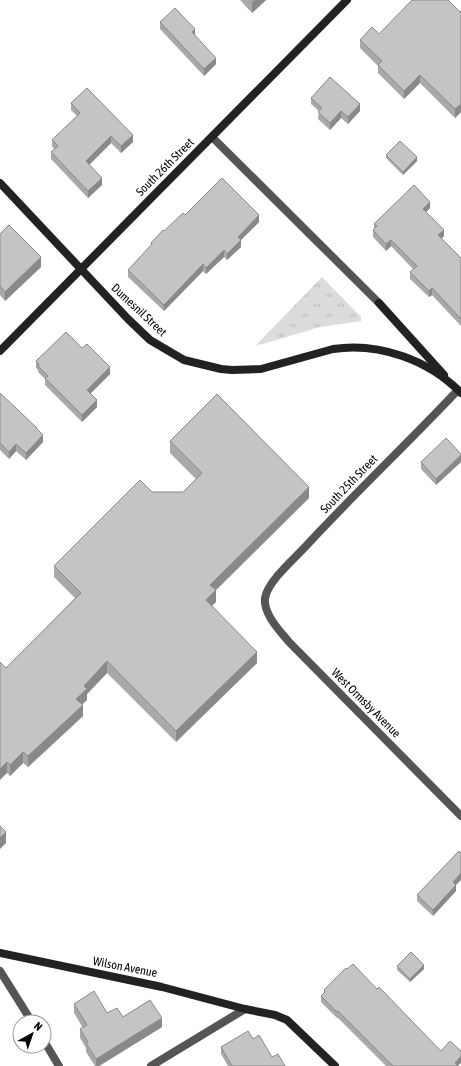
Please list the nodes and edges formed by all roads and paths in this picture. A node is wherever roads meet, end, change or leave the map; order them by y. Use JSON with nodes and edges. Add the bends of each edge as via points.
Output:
{"nodes":[{"id":1,"x":347,"y":0,"type":"edge"},
{"id":2,"x":212,"y":137,"type":"junction"},
{"id":3,"x":0,"y":183,"type":"edge"},
{"id":4,"x":82,"y":269,"type":"junction"},
{"id":5,"x":0,"y":351,"type":"edge"},
{"id":6,"x":460,"y":392,"type":"edge"},
{"id":7,"x":265,"y":600,"type":"joint"},
{"id":8,"x":461,"y":816,"type":"edge"},
{"id":9,"x":0,"y":953,"type":"edge"},
{"id":10,"x":0,"y":972,"type":"edge"},
{"id":11,"x":245,"y":1009,"type":"junction"},
{"id":12,"x":27,"y":1014,"type":"edge"},
{"id":13,"x":52,"y":1054,"type":"edge"},
{"id":14,"x":59,"y":1066,"type":"edge"},
{"id":15,"x":151,"y":1066,"type":"edge"},
{"id":16,"x":335,"y":1066,"type":"edge"}],
"edges":[{"from":1,"to":2,"type":"street","name":"South 26th Street"},
{"from":2,"to":4,"type":"street","name":"South 26th Street"},
{"from":2,"to":6,"type":"street","via":[[379,303]]},
{"from":3,"to":4,"type":"street","name":"Dumesnil Street"},
{"from":4,"to":5,"type":"street","name":"South 26th Street"},
{"from":4,"to":6,"type":"street","name":"Dumesnil Street","via":[[121,313],[150,340],[192,363],[232,370],[261,368],[333,349],[378,349],[411,359],[438,374]]},
{"from":6,"to":7,"type":"street","name":"South 25th Street","via":[[342,508],[276,579]]},
{"from":7,"to":8,"type":"street","name":"West Ormsby Avenue","via":[[265,607],[289,642]]},
{"from":9,"to":11,"type":"street","name":"Wilson Avenue","via":[[162,987]]},
{"from":10,"to":12,"type":"street"},
{"from":11,"to":15,"type":"street"},
{"from":11,"to":16,"type":"street","name":"Wilson Avenue","via":[[287,1020]]},
{"from":13,"to":14,"type":"street"}]}
